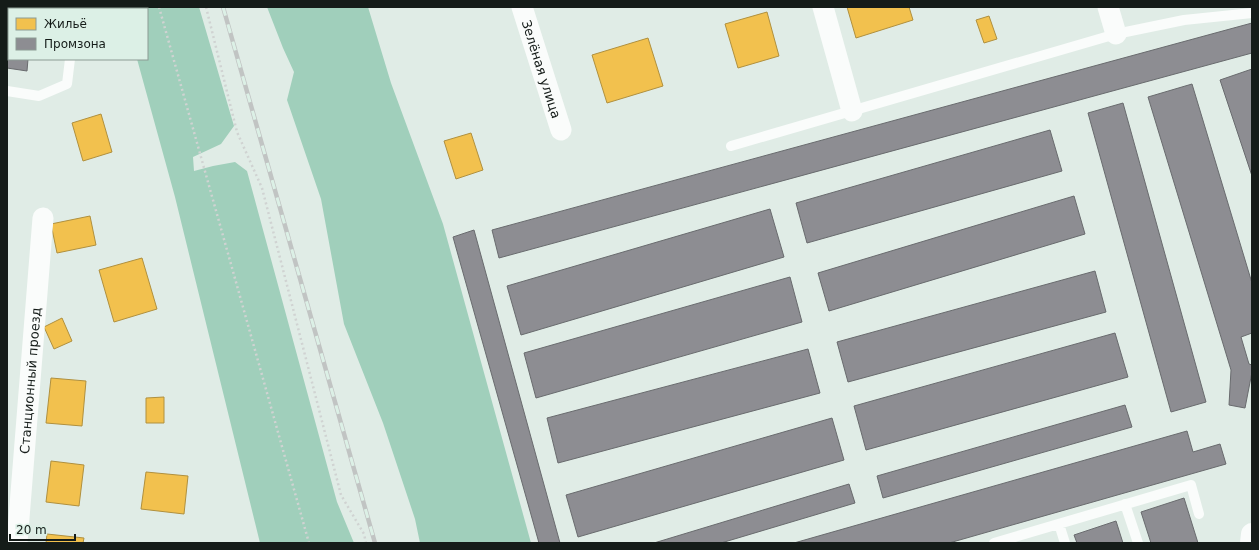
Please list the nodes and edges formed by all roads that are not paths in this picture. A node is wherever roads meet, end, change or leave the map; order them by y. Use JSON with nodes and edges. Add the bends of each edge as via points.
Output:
{"nodes":[{"id":1,"x":522,"y":7,"type":"edge"},
{"id":2,"x":824,"y":7,"type":"edge"},
{"id":3,"x":1108,"y":7,"type":"edge"},
{"id":4,"x":1252,"y":13,"type":"edge"},
{"id":5,"x":1116,"y":34,"type":"junction"},
{"id":6,"x":70,"y":60,"type":"edge"},
{"id":7,"x":7,"y":91,"type":"edge"},
{"id":8,"x":852,"y":111,"type":"junction"},
{"id":9,"x":561,"y":130,"type":"dead end"},
{"id":10,"x":731,"y":146,"type":"dead end"},
{"id":11,"x":43,"y":218,"type":"dead end"},
{"id":12,"x":1125,"y":504,"type":"junction"},
{"id":13,"x":1199,"y":514,"type":"dead end"},
{"id":14,"x":1059,"y":524,"type":"junction"},
{"id":15,"x":1252,"y":534,"type":"edge"},
{"id":16,"x":17,"y":543,"type":"edge"},
{"id":17,"x":994,"y":543,"type":"edge"},
{"id":18,"x":1065,"y":543,"type":"edge"},
{"id":19,"x":1138,"y":543,"type":"edge"},
{"id":20,"x":1251,"y":543,"type":"edge"}],
"edges":[{"from":1,"to":9,"type":"street","name":"Зелёная улица"},
{"from":2,"to":8,"type":"street"},
{"from":3,"to":5,"type":"street"},
{"from":4,"to":5,"type":"lane","via":[[1184,20]]},
{"from":5,"to":8,"type":"lane"},
{"from":6,"to":7,"type":"lane","via":[[67,84],[39,96]]},
{"from":8,"to":10,"type":"lane"},
{"from":11,"to":16,"type":"street","name":"Станционный проезд"},
{"from":12,"to":13,"type":"lane","via":[[1191,485]]},
{"from":12,"to":14,"type":"lane"},
{"from":12,"to":19,"type":"lane"},
{"from":14,"to":17,"type":"lane"},
{"from":14,"to":18,"type":"lane"},
{"from":15,"to":20,"type":"street"}]}
